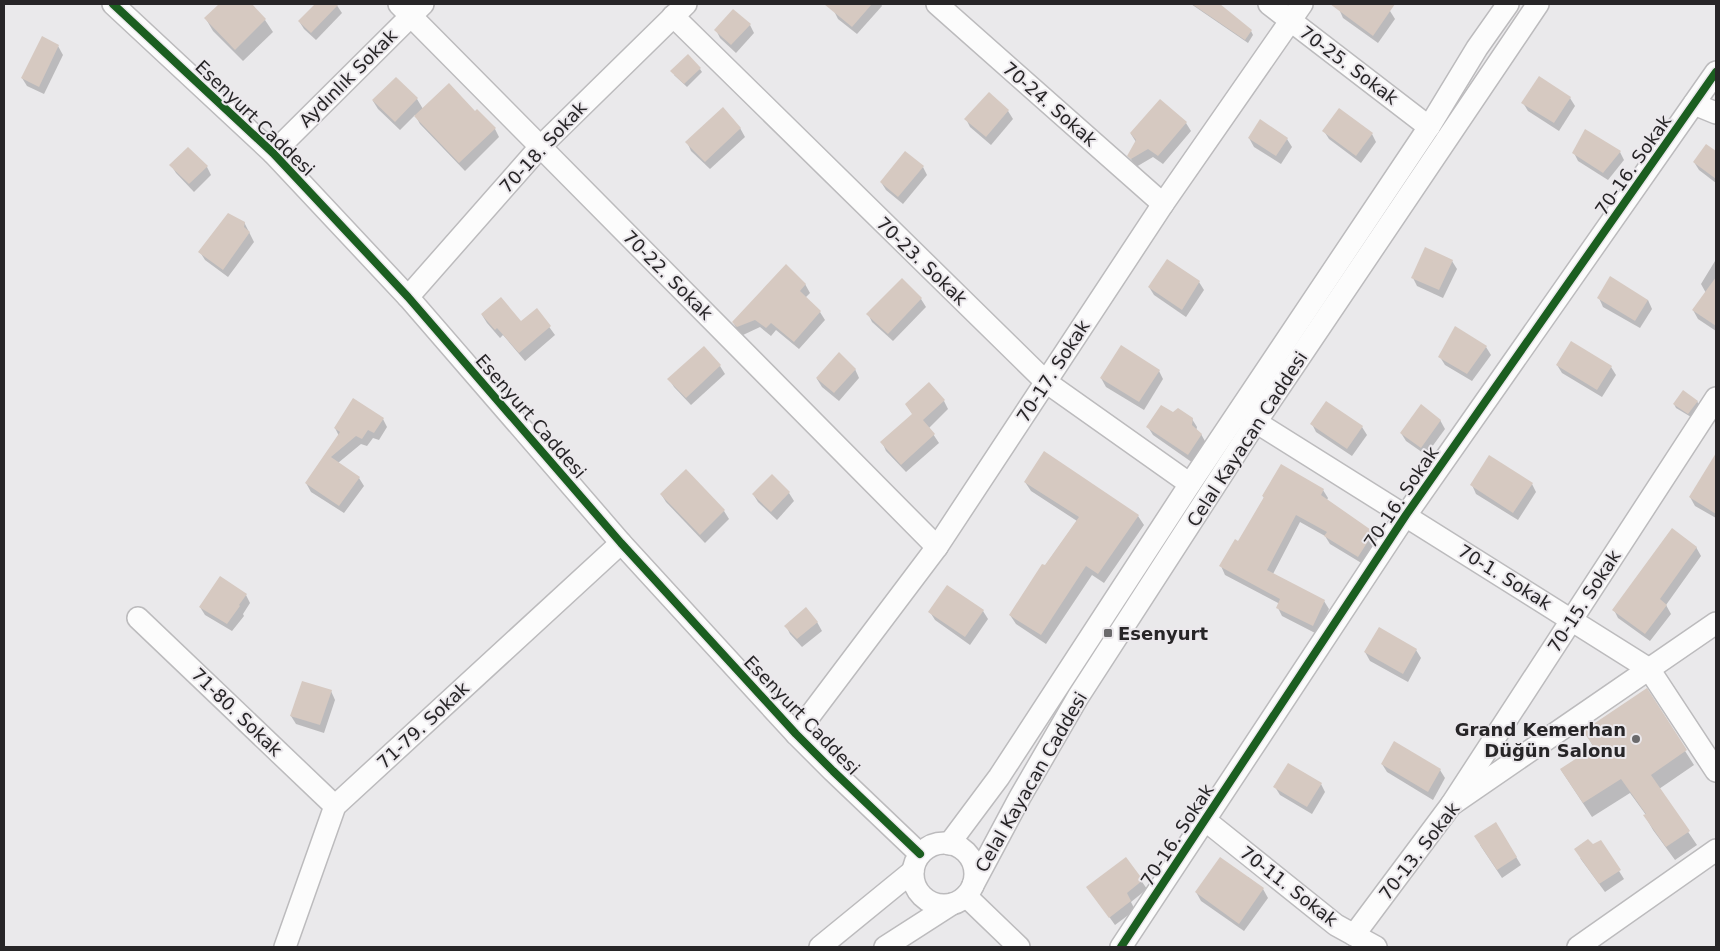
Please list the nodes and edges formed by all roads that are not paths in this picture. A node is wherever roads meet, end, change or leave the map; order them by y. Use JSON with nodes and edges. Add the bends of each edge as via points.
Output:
{"nodes":[{"id":1,"x":113,"y":4,"type":"edge"},
{"id":2,"x":937,"y":4,"type":"edge"},
{"id":3,"x":1269,"y":4,"type":"edge"},
{"id":4,"x":1508,"y":4,"type":"edge"},
{"id":5,"x":1538,"y":4,"type":"edge"},
{"id":6,"x":410,"y":8,"type":"edge"},
{"id":7,"x":679,"y":10,"type":"edge"},
{"id":8,"x":1296,"y":12,"type":"edge"},
{"id":9,"x":1716,"y":72,"type":"edge"},
{"id":10,"x":1694,"y":104,"type":"junction"},
{"id":11,"x":1716,"y":113,"type":"edge"},
{"id":12,"x":1429,"y":126,"type":"junction"},
{"id":13,"x":540,"y":147,"type":"junction"},
{"id":14,"x":274,"y":153,"type":"junction"},
{"id":15,"x":1163,"y":204,"type":"junction"},
{"id":16,"x":408,"y":297,"type":"junction"},
{"id":17,"x":1046,"y":382,"type":"junction"},
{"id":18,"x":1716,"y":398,"type":"edge"},
{"id":19,"x":1256,"y":422,"type":"junction"},
{"id":20,"x":1190,"y":484,"type":"junction"},
{"id":21,"x":1406,"y":515,"type":"junction"},
{"id":22,"x":620,"y":543,"type":"junction"},
{"id":23,"x":938,"y":547,"type":"junction"},
{"id":24,"x":138,"y":618,"type":"dead end"},
{"id":25,"x":1572,"y":620,"type":"junction"},
{"id":26,"x":1716,"y":623,"type":"edge"},
{"id":27,"x":1648,"y":669,"type":"junction"},
{"id":28,"x":796,"y":734,"type":"junction"},
{"id":29,"x":1716,"y":771,"type":"edge"},
{"id":30,"x":1451,"y":804,"type":"junction"},
{"id":31,"x":335,"y":806,"type":"junction"},
{"id":32,"x":1205,"y":820,"type":"junction"},
{"id":33,"x":949,"y":844,"type":"junction"},
{"id":34,"x":1716,"y":850,"type":"edge"},
{"id":35,"x":916,"y":862,"type":"junction"},
{"id":36,"x":964,"y":895,"type":"junction"},
{"id":37,"x":1354,"y":935,"type":"junction"},
{"id":38,"x":285,"y":947,"type":"edge"},
{"id":39,"x":820,"y":947,"type":"edge"},
{"id":40,"x":885,"y":947,"type":"edge"},
{"id":41,"x":1019,"y":947,"type":"edge"},
{"id":42,"x":1121,"y":947,"type":"edge"},
{"id":43,"x":1376,"y":947,"type":"edge"},
{"id":44,"x":1578,"y":947,"type":"edge"}],
"edges":[{"from":1,"to":14,"type":"street","name":"Esenyurt Caddesi"},
{"from":2,"to":15,"type":"street","name":"70-24. Sokak"},
{"from":3,"to":8,"type":"street","name":"70-25. Sokak"},
{"from":4,"to":12,"type":"street","name":"Celal Kayacan Caddesi"},
{"from":5,"to":19,"type":"street","name":"Celal Kayacan Caddesi"},
{"from":6,"to":13,"type":"street","name":"70-22. Sokak"},
{"from":6,"to":14,"type":"street","name":"Aydınlık Sokak"},
{"from":7,"to":13,"type":"street","name":"70-18. Sokak"},
{"from":7,"to":17,"type":"street","name":"70-23. Sokak"},
{"from":8,"to":12,"type":"street","name":"70-25. Sokak"},
{"from":8,"to":15,"type":"street","name":"70-17. Sokak"},
{"from":9,"to":10,"type":"street","name":"70-16. Sokak"},
{"from":10,"to":11,"type":"street"},
{"from":10,"to":21,"type":"street","name":"70-16. Sokak"},
{"from":12,"to":20,"type":"street","name":"Celal Kayacan Caddesi"},
{"from":13,"to":16,"type":"street","name":"70-18. Sokak"},
{"from":13,"to":23,"type":"street","name":"70-22. Sokak"},
{"from":14,"to":16,"type":"street","name":"Esenyurt Caddesi"},
{"from":15,"to":17,"type":"street","name":"70-17. Sokak"},
{"from":16,"to":22,"type":"street","name":"Esenyurt Caddesi"},
{"from":17,"to":20,"type":"street","name":"70-23. Sokak"},
{"from":17,"to":23,"type":"street","name":"70-17. Sokak"},
{"from":18,"to":25,"type":"street","name":"70-15. Sokak"},
{"from":19,"to":21,"type":"street","name":"70-1. Sokak"},
{"from":19,"to":36,"type":"street","name":"Celal Kayacan Caddesi","via":[[1078,697]]},
{"from":20,"to":33,"type":"street","name":"Celal Kayacan Caddesi","via":[[999,777]]},
{"from":21,"to":25,"type":"street","name":"70-1. Sokak"},
{"from":21,"to":32,"type":"street","name":"70-16. Sokak"},
{"from":22,"to":28,"type":"street","name":"Esenyurt Caddesi"},
{"from":22,"to":31,"type":"street","name":"71-79. Sokak"},
{"from":23,"to":28,"type":"street","name":"70-17. Sokak"},
{"from":24,"to":31,"type":"street","name":"71-80. Sokak"},
{"from":25,"to":27,"type":"street","name":"70-1. Sokak"},
{"from":25,"to":30,"type":"street","name":"70-15. Sokak"},
{"from":26,"to":27,"type":"street","name":"70-13. Sokak"},
{"from":27,"to":29,"type":"street","name":"70-1. Sokak"},
{"from":27,"to":30,"type":"street","name":"70-13. Sokak"},
{"from":28,"to":35,"type":"street","name":"Esenyurt Caddesi"},
{"from":30,"to":37,"type":"street","name":"70-13. Sokak"},
{"from":31,"to":38,"type":"street","name":"71-79. Sokak"},
{"from":32,"to":37,"type":"street","name":"70-11. Sokak","via":[[1336,925]]},
{"from":32,"to":42,"type":"street","name":"70-16. Sokak"},
{"from":33,"to":35,"type":"street","via":[[933,845]]},
{"from":33,"to":36,"type":"street","via":[[963,850],[972,862],[975,877]]},
{"from":34,"to":44,"type":"street"},
{"from":35,"to":36,"type":"street","via":[[913,882],[923,898],[942,905]]},
{"from":35,"to":39,"type":"street"},
{"from":36,"to":40,"type":"street"},
{"from":36,"to":41,"type":"street"},
{"from":37,"to":43,"type":"street","name":"70-11. Sokak"}]}
